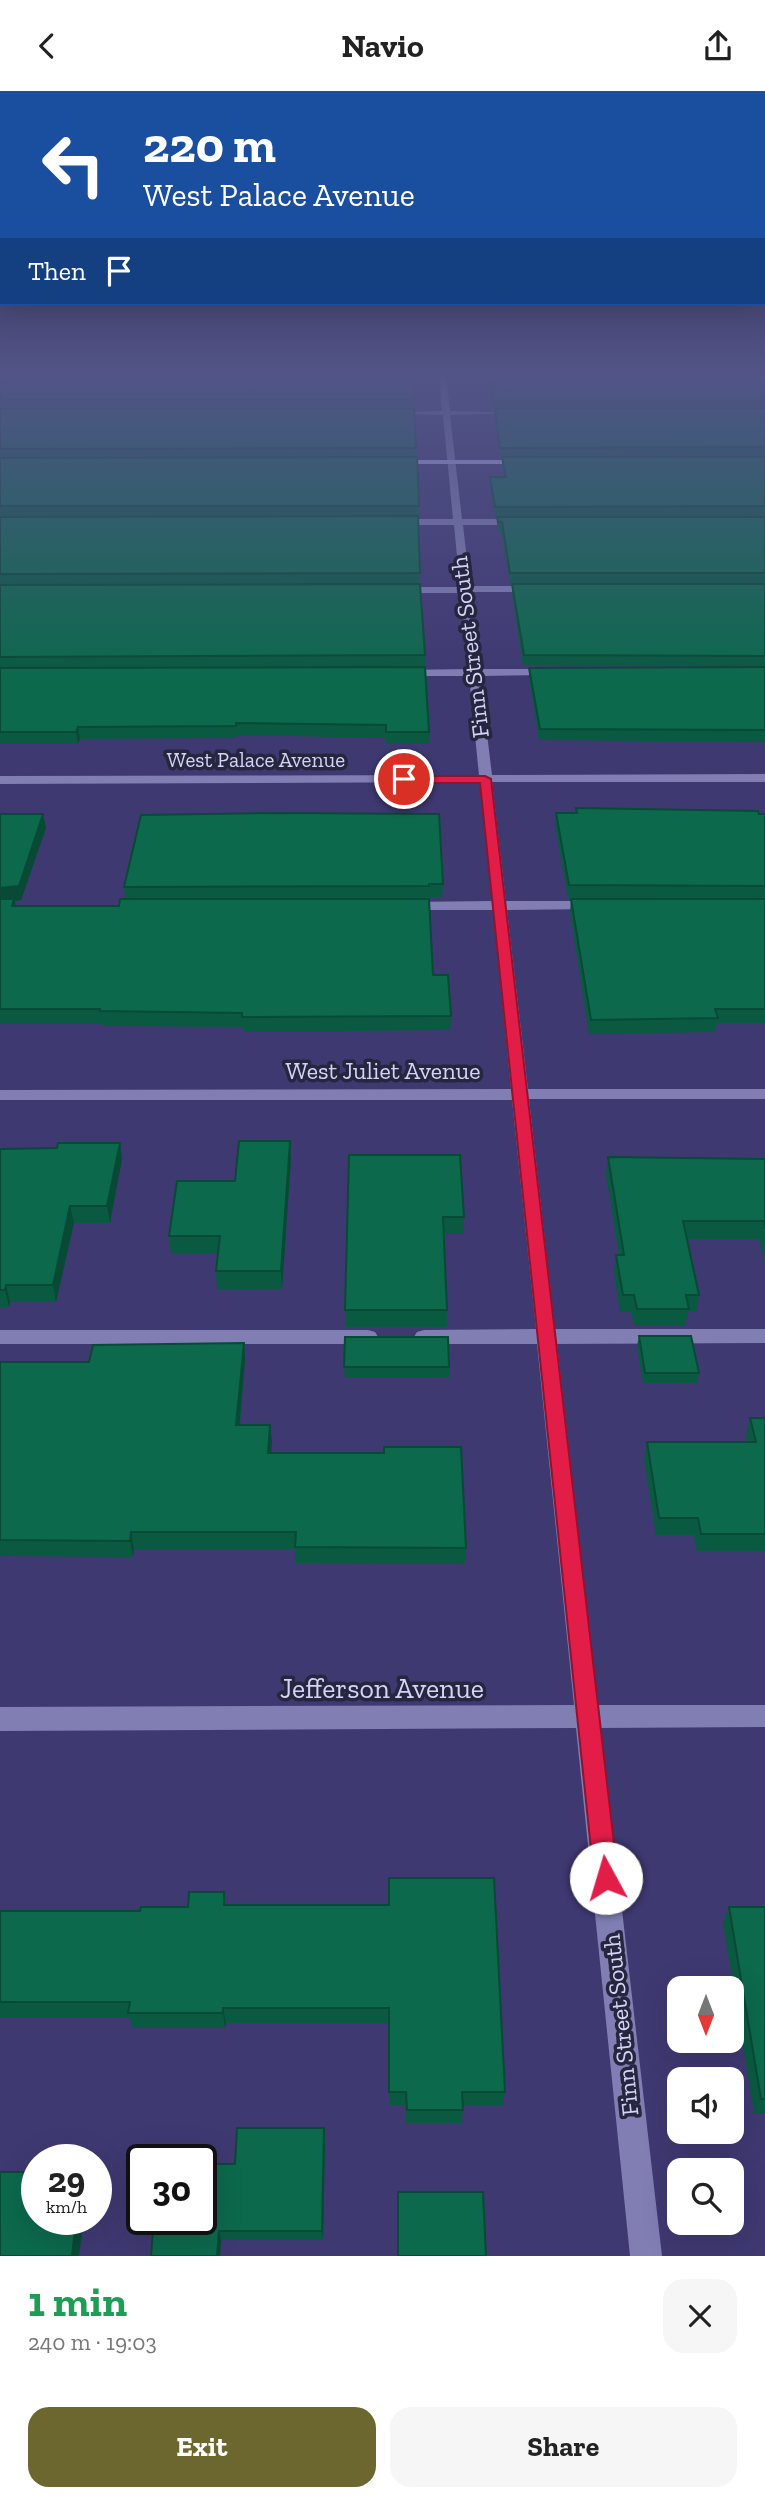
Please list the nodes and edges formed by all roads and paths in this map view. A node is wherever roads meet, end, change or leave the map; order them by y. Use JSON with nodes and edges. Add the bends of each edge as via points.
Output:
{"nodes":[{"id":1,"x":451,"y":476,"type":"edge"},
{"id":2,"x":389,"y":522,"type":"edge"},
{"id":3,"x":456,"y":522,"type":"junction"},
{"id":4,"x":531,"y":522,"type":"edge"},
{"id":5,"x":547,"y":589,"type":"edge"},
{"id":6,"x":386,"y":590,"type":"edge"},
{"id":7,"x":465,"y":590,"type":"junction"},
{"id":8,"x":474,"y":672,"type":"junction"},
{"id":9,"x":571,"y":672,"type":"edge"},
{"id":10,"x":390,"y":673,"type":"edge"},
{"id":11,"x":765,"y":778,"type":"edge"},
{"id":12,"x":485,"y":779,"type":"junction"},
{"id":13,"x":0,"y":780,"type":"edge"},
{"id":14,"x":605,"y":905,"type":"edge"},
{"id":15,"x":387,"y":906,"type":"edge"},
{"id":16,"x":498,"y":906,"type":"junction"},
{"id":17,"x":765,"y":1094,"type":"edge"},
{"id":18,"x":0,"y":1095,"type":"edge"},
{"id":19,"x":519,"y":1096,"type":"junction"},
{"id":20,"x":765,"y":1336,"type":"edge"},
{"id":21,"x":0,"y":1337,"type":"edge"},
{"id":22,"x":546,"y":1337,"type":"junction"},
{"id":23,"x":765,"y":1716,"type":"edge"},
{"id":24,"x":588,"y":1718,"type":"junction"},
{"id":25,"x":0,"y":1719,"type":"edge"},
{"id":26,"x":646,"y":2256,"type":"edge"}],
"edges":[{"from":1,"to":3,"type":"street","name":"Finn Street South"},
{"from":2,"to":3,"type":"street"},
{"from":3,"to":4,"type":"street"},
{"from":3,"to":7,"type":"street","name":"Finn Street South"},
{"from":5,"to":7,"type":"street"},
{"from":6,"to":7,"type":"street"},
{"from":7,"to":8,"type":"street","name":"Finn Street South"},
{"from":8,"to":9,"type":"street"},
{"from":8,"to":10,"type":"street"},
{"from":8,"to":12,"type":"street","name":"Finn Street South"},
{"from":11,"to":12,"type":"street","name":"West Palace Avenue"},
{"from":12,"to":13,"type":"street","name":"West Palace Avenue"},
{"from":12,"to":16,"type":"street","name":"Finn Street South"},
{"from":14,"to":16,"type":"street"},
{"from":15,"to":16,"type":"street"},
{"from":16,"to":19,"type":"street","name":"Finn Street South"},
{"from":17,"to":19,"type":"street","name":"West Juliet Avenue"},
{"from":18,"to":19,"type":"street","name":"West Juliet Avenue"},
{"from":19,"to":22,"type":"street","name":"Finn Street South"},
{"from":20,"to":22,"type":"street"},
{"from":21,"to":22,"type":"street"},
{"from":22,"to":24,"type":"street","name":"Finn Street South"},
{"from":23,"to":24,"type":"street","name":"Jefferson Avenue"},
{"from":24,"to":25,"type":"street","name":"Jefferson Avenue"},
{"from":24,"to":26,"type":"street","name":"Finn Street South"}]}
